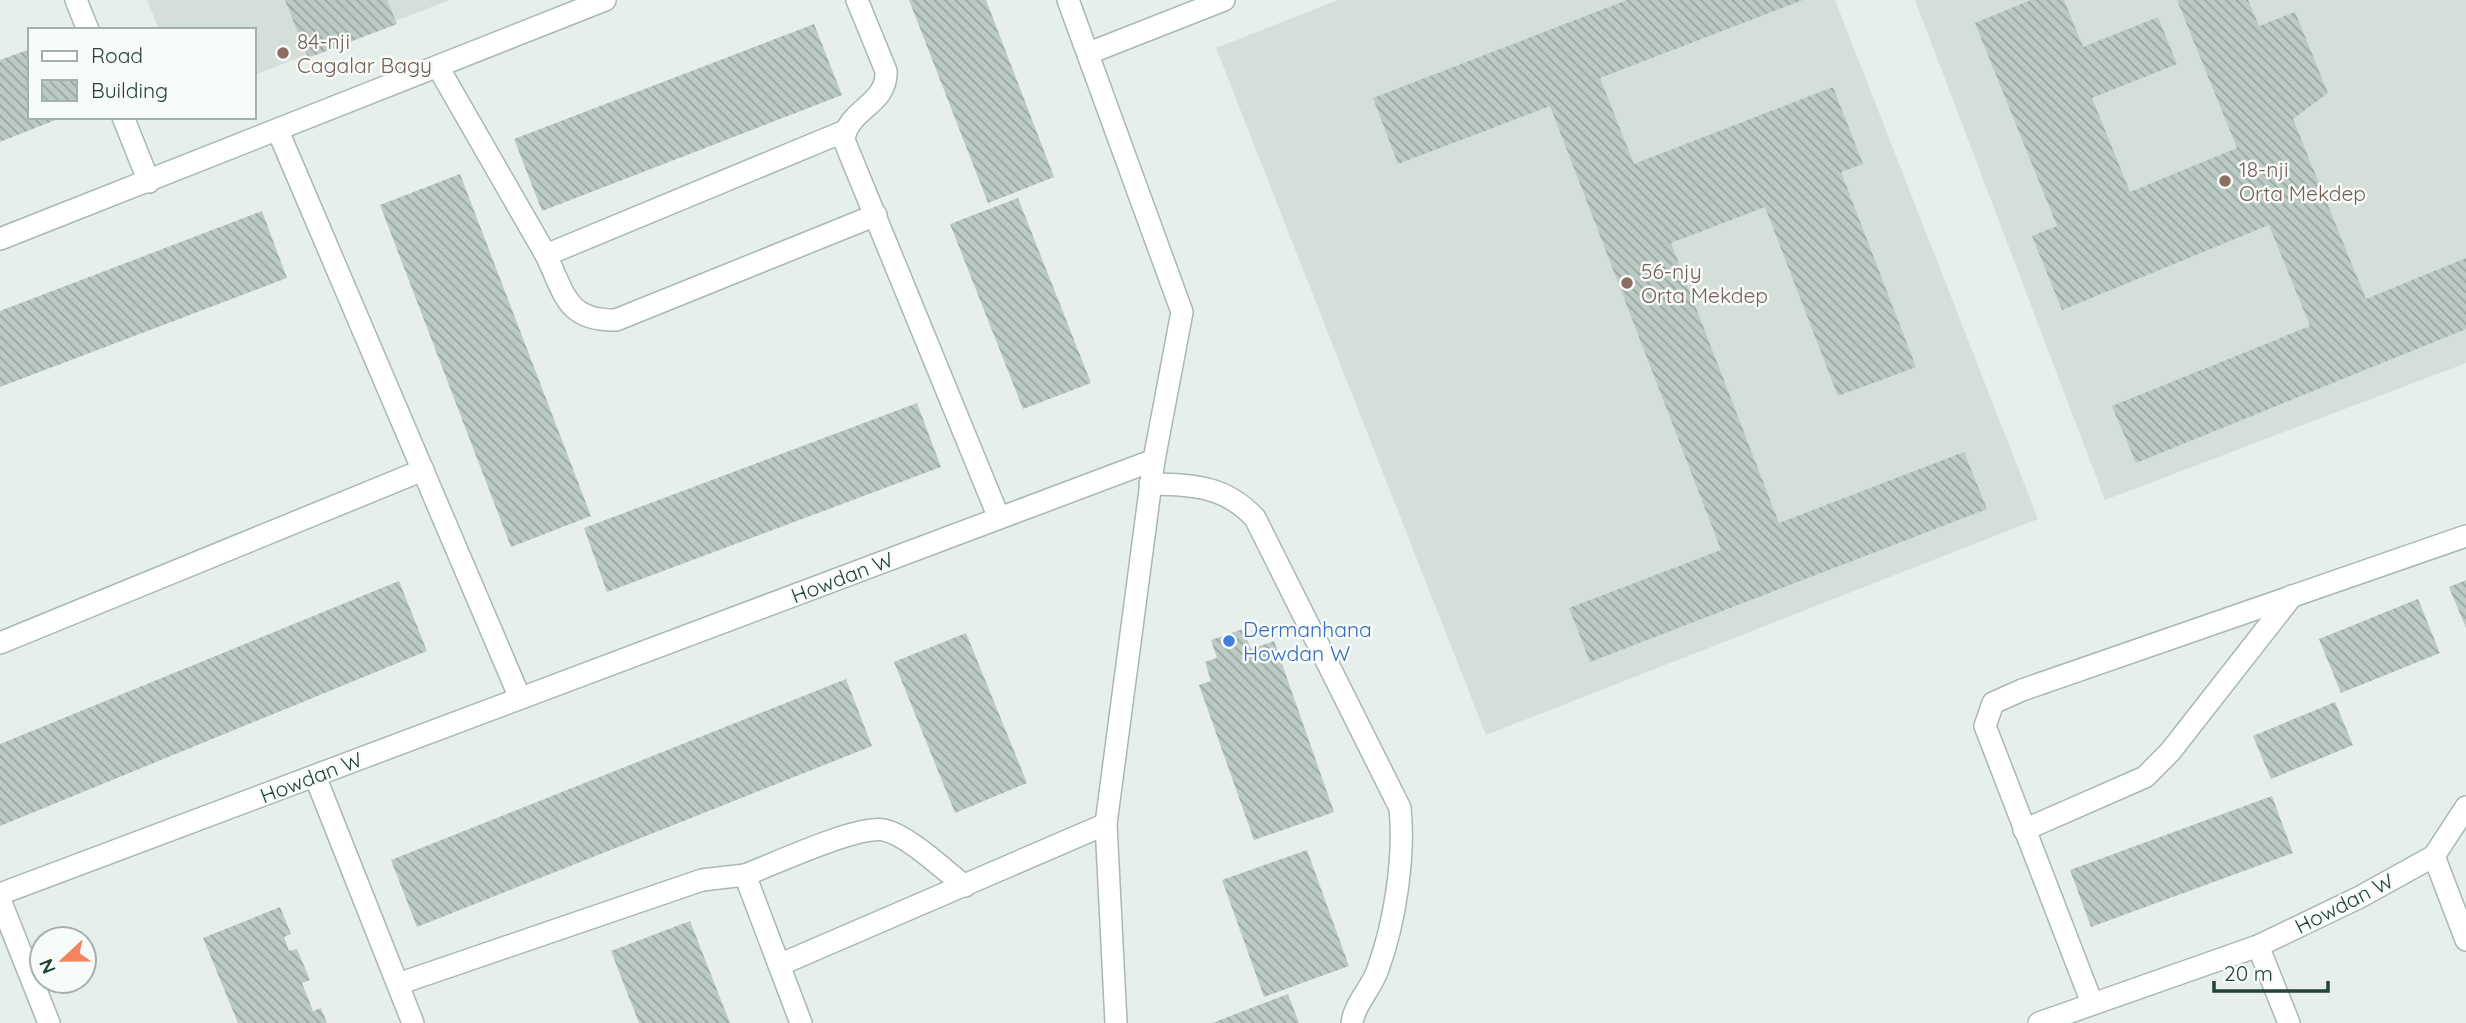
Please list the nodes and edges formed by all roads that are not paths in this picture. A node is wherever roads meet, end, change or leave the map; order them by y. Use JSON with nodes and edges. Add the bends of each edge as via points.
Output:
{"nodes":[{"id":1,"x":76,"y":0,"type":"edge"},
{"id":2,"x":605,"y":0,"type":"edge"},
{"id":3,"x":857,"y":0,"type":"edge"},
{"id":4,"x":1068,"y":0,"type":"edge"},
{"id":5,"x":1224,"y":0,"type":"edge"},
{"id":6,"x":87,"y":28,"type":"edge"},
{"id":7,"x":1089,"y":53,"type":"junction"},
{"id":8,"x":438,"y":67,"type":"junction"},
{"id":9,"x":124,"y":119,"type":"edge"},
{"id":10,"x":278,"y":131,"type":"junction"},
{"id":11,"x":845,"y":131,"type":"junction"},
{"id":12,"x":149,"y":182,"type":"junction"},
{"id":13,"x":876,"y":215,"type":"junction"},
{"id":14,"x":0,"y":239,"type":"edge"},
{"id":15,"x":546,"y":255,"type":"junction"},
{"id":16,"x":1154,"y":460,"type":"junction"},
{"id":17,"x":423,"y":470,"type":"junction"},
{"id":18,"x":1150,"y":484,"type":"junction"},
{"id":19,"x":999,"y":518,"type":"junction"},
{"id":20,"x":2466,"y":536,"type":"edge"},
{"id":21,"x":2292,"y":596,"type":"junction"},
{"id":22,"x":0,"y":643,"type":"edge"},
{"id":23,"x":520,"y":698,"type":"junction"},
{"id":24,"x":315,"y":776,"type":"junction"},
{"id":25,"x":2466,"y":807,"type":"edge"},
{"id":26,"x":1106,"y":824,"type":"junction"},
{"id":27,"x":2024,"y":830,"type":"junction"},
{"id":28,"x":2434,"y":856,"type":"junction"},
{"id":29,"x":745,"y":875,"type":"junction"},
{"id":30,"x":965,"y":886,"type":"junction"},
{"id":31,"x":0,"y":894,"type":"edge"},
{"id":32,"x":0,"y":900,"type":"edge"},
{"id":33,"x":2466,"y":940,"type":"edge"},
{"id":34,"x":2258,"y":946,"type":"junction"},
{"id":35,"x":779,"y":965,"type":"junction"},
{"id":36,"x":398,"y":984,"type":"junction"},
{"id":37,"x":2092,"y":1003,"type":"junction"},
{"id":38,"x":49,"y":1023,"type":"edge"},
{"id":39,"x":413,"y":1023,"type":"edge"},
{"id":40,"x":801,"y":1023,"type":"edge"},
{"id":41,"x":1116,"y":1023,"type":"edge"},
{"id":42,"x":1352,"y":1023,"type":"edge"},
{"id":43,"x":2039,"y":1023,"type":"edge"},
{"id":44,"x":2289,"y":1023,"type":"edge"}],
"edges":[{"from":1,"to":6,"type":"street"},
{"from":2,"to":8,"type":"street"},
{"from":3,"to":11,"type":"street","via":[[887,83],[874,104]]},
{"from":4,"to":7,"type":"street"},
{"from":5,"to":7,"type":"street"},
{"from":7,"to":16,"type":"street","via":[[1182,312]]},
{"from":8,"to":10,"type":"street"},
{"from":8,"to":15,"type":"street"},
{"from":9,"to":12,"type":"street"},
{"from":10,"to":12,"type":"street"},
{"from":10,"to":17,"type":"street"},
{"from":11,"to":13,"type":"street","via":[[844,140]]},
{"from":11,"to":15,"type":"street"},
{"from":12,"to":14,"type":"street"},
{"from":13,"to":15,"type":"street","via":[[616,320],[592,320],[578,314]]},
{"from":13,"to":19,"type":"street"},
{"from":16,"to":18,"type":"street"},
{"from":16,"to":19,"type":"street","name":"Howdan W"},
{"from":17,"to":22,"type":"street"},
{"from":17,"to":23,"type":"street"},
{"from":18,"to":26,"type":"street"},
{"from":18,"to":42,"type":"street","via":[[1190,485],[1221,493],[1237,499],[1255,518],[1400,808],[1403,843],[1388,927],[1378,971]]},
{"from":19,"to":23,"type":"street","name":"Howdan W"},
{"from":20,"to":21,"type":"street"},
{"from":21,"to":27,"type":"street","via":[[2170,752],[2145,777]]},
{"from":21,"to":27,"type":"street","via":[[1993,703],[1985,726]]},
{"from":23,"to":24,"type":"street","name":"Howdan W"},
{"from":24,"to":31,"type":"street","name":"Howdan W"},
{"from":24,"to":36,"type":"street"},
{"from":25,"to":28,"type":"street","name":"Howdan W"},
{"from":26,"to":30,"type":"street"},
{"from":26,"to":41,"type":"street"},
{"from":27,"to":37,"type":"street"},
{"from":28,"to":33,"type":"street"},
{"from":28,"to":34,"type":"street","name":"Howdan W"},
{"from":29,"to":30,"type":"street","via":[[858,832],[884,830]]},
{"from":29,"to":35,"type":"street"},
{"from":29,"to":36,"type":"street","via":[[690,884]]},
{"from":30,"to":35,"type":"street"},
{"from":32,"to":38,"type":"street"},
{"from":34,"to":37,"type":"street","name":"Howdan W"},
{"from":34,"to":44,"type":"street"},
{"from":35,"to":40,"type":"street"},
{"from":36,"to":39,"type":"street"},
{"from":37,"to":43,"type":"street","name":"Howdan W"}]}
